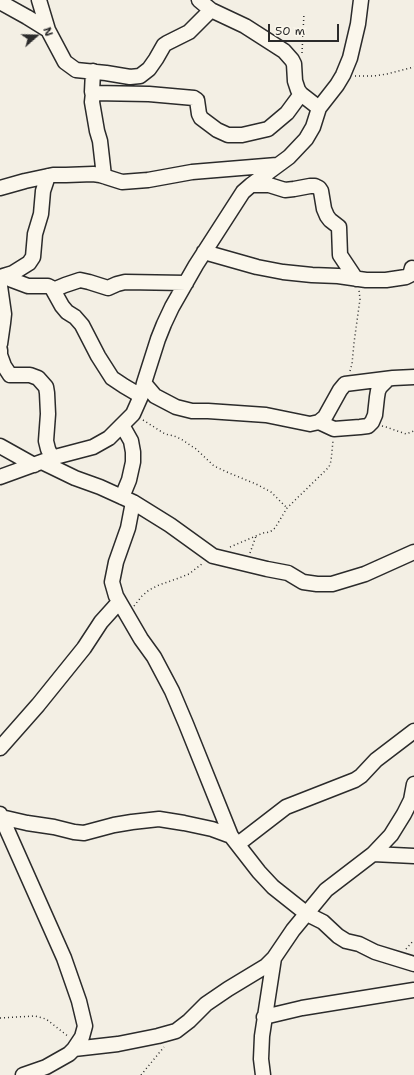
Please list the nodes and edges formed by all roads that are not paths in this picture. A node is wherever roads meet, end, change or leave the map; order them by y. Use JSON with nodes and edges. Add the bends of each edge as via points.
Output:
{"nodes":[{"id":1,"x":39,"y":0,"type":"edge"},
{"id":2,"x":199,"y":0,"type":"edge"},
{"id":3,"x":361,"y":0,"type":"edge"},
{"id":4,"x":0,"y":2,"type":"edge"},
{"id":5,"x":210,"y":10,"type":"junction"},
{"id":6,"x":48,"y":30,"type":"junction"},
{"id":7,"x":93,"y":71,"type":"junction"},
{"id":8,"x":93,"y":93,"type":"junction"},
{"id":9,"x":301,"y":94,"type":"junction"},
{"id":10,"x":319,"y":108,"type":"junction"},
{"id":11,"x":279,"y":164,"type":"junction"},
{"id":12,"x":48,"y":176,"type":"junction"},
{"id":13,"x":104,"y":176,"type":"junction"},
{"id":14,"x":251,"y":185,"type":"junction"},
{"id":15,"x":0,"y":188,"type":"edge"},
{"id":16,"x":204,"y":252,"type":"junction"},
{"id":17,"x":412,"y":268,"type":"dead end"},
{"id":18,"x":356,"y":278,"type":"junction"},
{"id":19,"x":1,"y":280,"type":"edge"},
{"id":20,"x":186,"y":283,"type":"junction"},
{"id":21,"x":54,"y":290,"type":"junction"},
{"id":22,"x":0,"y":344,"type":"edge"},
{"id":23,"x":0,"y":350,"type":"edge"},
{"id":24,"x":4,"y":375,"type":"edge"},
{"id":25,"x":414,"y":377,"type":"edge"},
{"id":26,"x":388,"y":379,"type":"junction"},
{"id":27,"x":142,"y":390,"type":"junction"},
{"id":28,"x":319,"y":422,"type":"junction"},
{"id":29,"x":122,"y":425,"type":"junction"},
{"id":30,"x":0,"y":446,"type":"edge"},
{"id":31,"x":42,"y":462,"type":"junction"},
{"id":32,"x":0,"y":477,"type":"edge"},
{"id":33,"x":128,"y":499,"type":"junction"},
{"id":34,"x":414,"y":552,"type":"edge"},
{"id":35,"x":119,"y":602,"type":"junction"},
{"id":36,"x":414,"y":731,"type":"edge"},
{"id":37,"x":0,"y":748,"type":"edge"},
{"id":38,"x":414,"y":784,"type":"edge"},
{"id":39,"x":2,"y":820,"type":"edge"},
{"id":40,"x":234,"y":840,"type":"junction"},
{"id":41,"x":373,"y":854,"type":"junction"},
{"id":42,"x":414,"y":856,"type":"edge"},
{"id":43,"x":307,"y":914,"type":"junction"},
{"id":44,"x":274,"y":958,"type":"junction"},
{"id":45,"x":414,"y":964,"type":"edge"},
{"id":46,"x":414,"y":990,"type":"edge"},
{"id":47,"x":264,"y":1017,"type":"junction"},
{"id":48,"x":77,"y":1045,"type":"junction"},
{"id":49,"x":23,"y":1075,"type":"edge"},
{"id":50,"x":263,"y":1075,"type":"edge"}],
"edges":[{"from":1,"to":6,"type":"street"},
{"from":2,"to":5,"type":"street"},
{"from":3,"to":10,"type":"street","via":[[350,58],[337,85]]},
{"from":4,"to":6,"type":"street"},
{"from":5,"to":7,"type":"street","via":[[189,32],[164,45],[149,69],[140,76],[130,78]]},
{"from":5,"to":9,"type":"street","via":[[245,26],[284,51],[294,64],[296,86]]},
{"from":6,"to":7,"type":"street","via":[[65,62],[76,70]]},
{"from":7,"to":8,"type":"street"},
{"from":8,"to":9,"type":"street","via":[[194,98],[198,100],[201,118],[228,135],[242,135],[268,129],[287,113]]},
{"from":8,"to":13,"type":"street","via":[[92,102]]},
{"from":9,"to":10,"type":"street"},
{"from":10,"to":11,"type":"street","via":[[310,133],[289,157]]},
{"from":11,"to":13,"type":"street","via":[[122,182]]},
{"from":11,"to":14,"type":"street"},
{"from":12,"to":13,"type":"street"},
{"from":12,"to":15,"type":"street"},
{"from":12,"to":19,"type":"street","via":[[35,234],[34,257],[22,268]]},
{"from":14,"to":16,"type":"street","via":[[240,196]]},
{"from":14,"to":18,"type":"street","via":[[290,190],[310,186],[319,188],[327,216],[339,227],[340,255]]},
{"from":16,"to":18,"type":"street","via":[[284,272]]},
{"from":16,"to":20,"type":"street"},
{"from":17,"to":18,"type":"street","via":[[410,275],[406,277],[386,280]]},
{"from":19,"to":21,"type":"street","via":[[28,286],[48,286]]},
{"from":19,"to":22,"type":"street","via":[[4,323]]},
{"from":20,"to":21,"type":"street","via":[[125,282],[108,288],[80,280]]},
{"from":20,"to":27,"type":"street","via":[[164,324]]},
{"from":21,"to":27,"type":"street","via":[[62,306],[82,325],[112,378],[124,386]]},
{"from":23,"to":24,"type":"street"},
{"from":24,"to":31,"type":"street","via":[[30,375],[38,378],[46,387],[48,449]]},
{"from":25,"to":26,"type":"street"},
{"from":26,"to":28,"type":"street","via":[[345,384],[325,418]]},
{"from":26,"to":28,"type":"street","via":[[378,391],[375,415],[368,426],[334,429]]},
{"from":27,"to":28,"type":"street","via":[[176,408],[186,410],[266,415],[310,424]]},
{"from":27,"to":29,"type":"street","via":[[133,414]]},
{"from":29,"to":31,"type":"street","via":[[109,438],[93,447]]},
{"from":29,"to":33,"type":"street","via":[[133,452]]},
{"from":30,"to":31,"type":"street"},
{"from":31,"to":32,"type":"street"},
{"from":31,"to":33,"type":"street","via":[[74,478]]},
{"from":33,"to":34,"type":"street","via":[[170,525],[212,556],[288,573],[302,582],[332,584],[365,574]]},
{"from":33,"to":35,"type":"street","via":[[128,528],[112,582]]},
{"from":35,"to":37,"type":"street","via":[[38,705]]},
{"from":35,"to":40,"type":"street","via":[[172,690]]},
{"from":36,"to":40,"type":"street","via":[[355,780],[286,806]]},
{"from":38,"to":41,"type":"street","via":[[411,800],[404,814]]},
{"from":39,"to":40,"type":"street","via":[[84,833],[120,824],[159,819],[212,829]]},
{"from":39,"to":48,"type":"street","via":[[64,958],[79,1001],[85,1026]]},
{"from":40,"to":43,"type":"street","via":[[273,887]]},
{"from":41,"to":42,"type":"street"},
{"from":41,"to":43,"type":"street","via":[[326,890]]},
{"from":43,"to":44,"type":"street"},
{"from":43,"to":45,"type":"street","via":[[323,922],[346,940]]},
{"from":44,"to":47,"type":"street"},
{"from":44,"to":48,"type":"street","via":[[266,966],[206,1004],[176,1031],[118,1044]]},
{"from":46,"to":47,"type":"street","via":[[302,1008]]},
{"from":47,"to":50,"type":"street","via":[[261,1058]]},
{"from":48,"to":49,"type":"street","via":[[69,1054],[46,1067]]}]}
